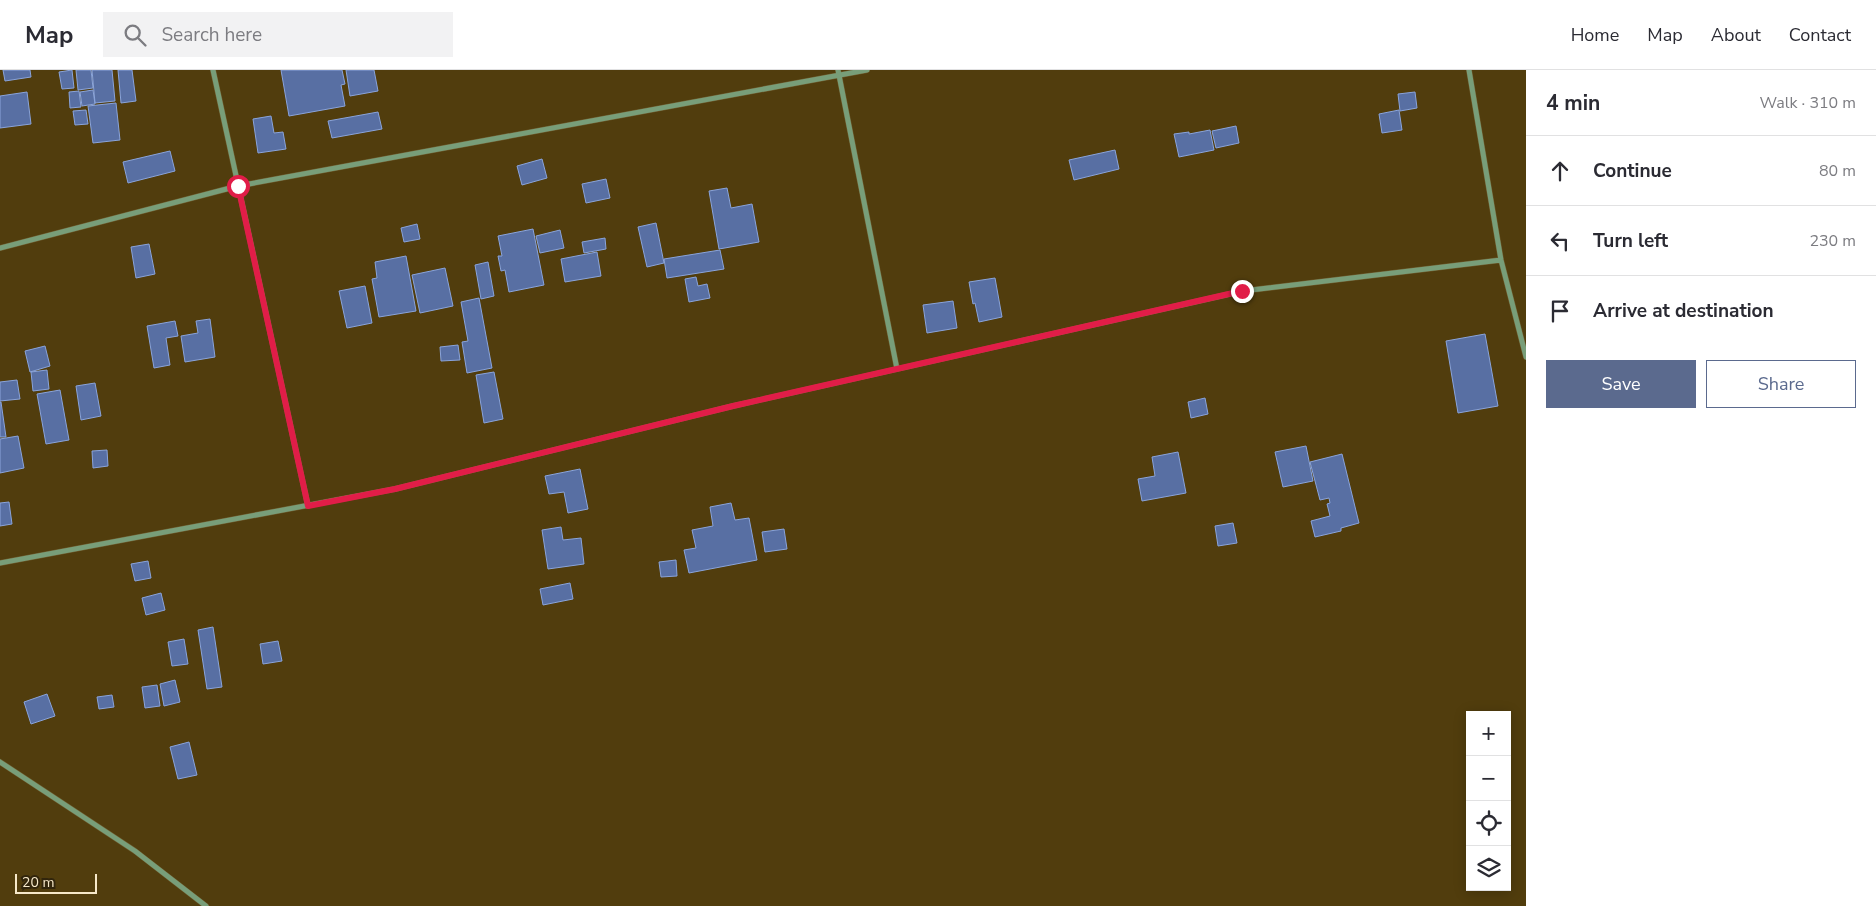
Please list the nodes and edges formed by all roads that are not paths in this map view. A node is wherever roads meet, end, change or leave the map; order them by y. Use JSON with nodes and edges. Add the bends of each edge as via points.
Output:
{"nodes":[{"id":1,"x":212,"y":70,"type":"edge"},
{"id":2,"x":867,"y":70,"type":"edge"},
{"id":3,"x":1469,"y":70,"type":"edge"},
{"id":4,"x":839,"y":73,"type":"edge"},
{"id":5,"x":238,"y":186,"type":"junction"},
{"id":6,"x":0,"y":248,"type":"edge"},
{"id":7,"x":1501,"y":260,"type":"junction"},
{"id":8,"x":1526,"y":357,"type":"edge"},
{"id":9,"x":897,"y":369,"type":"junction"},
{"id":10,"x":308,"y":506,"type":"junction"},
{"id":11,"x":0,"y":563,"type":"edge"},
{"id":12,"x":0,"y":762,"type":"edge"},
{"id":13,"x":206,"y":906,"type":"edge"}],
"edges":[{"from":1,"to":5,"type":"street"},
{"from":2,"to":4,"type":"street"},
{"from":3,"to":7,"type":"street"},
{"from":4,"to":5,"type":"street"},
{"from":4,"to":9,"type":"street"},
{"from":5,"to":6,"type":"street"},
{"from":5,"to":10,"type":"street"},
{"from":7,"to":8,"type":"street"},
{"from":7,"to":9,"type":"street","via":[[1242,291]]},
{"from":9,"to":10,"type":"street","via":[[395,489]]},
{"from":10,"to":11,"type":"street"},
{"from":12,"to":13,"type":"street","via":[[135,851]]}]}
